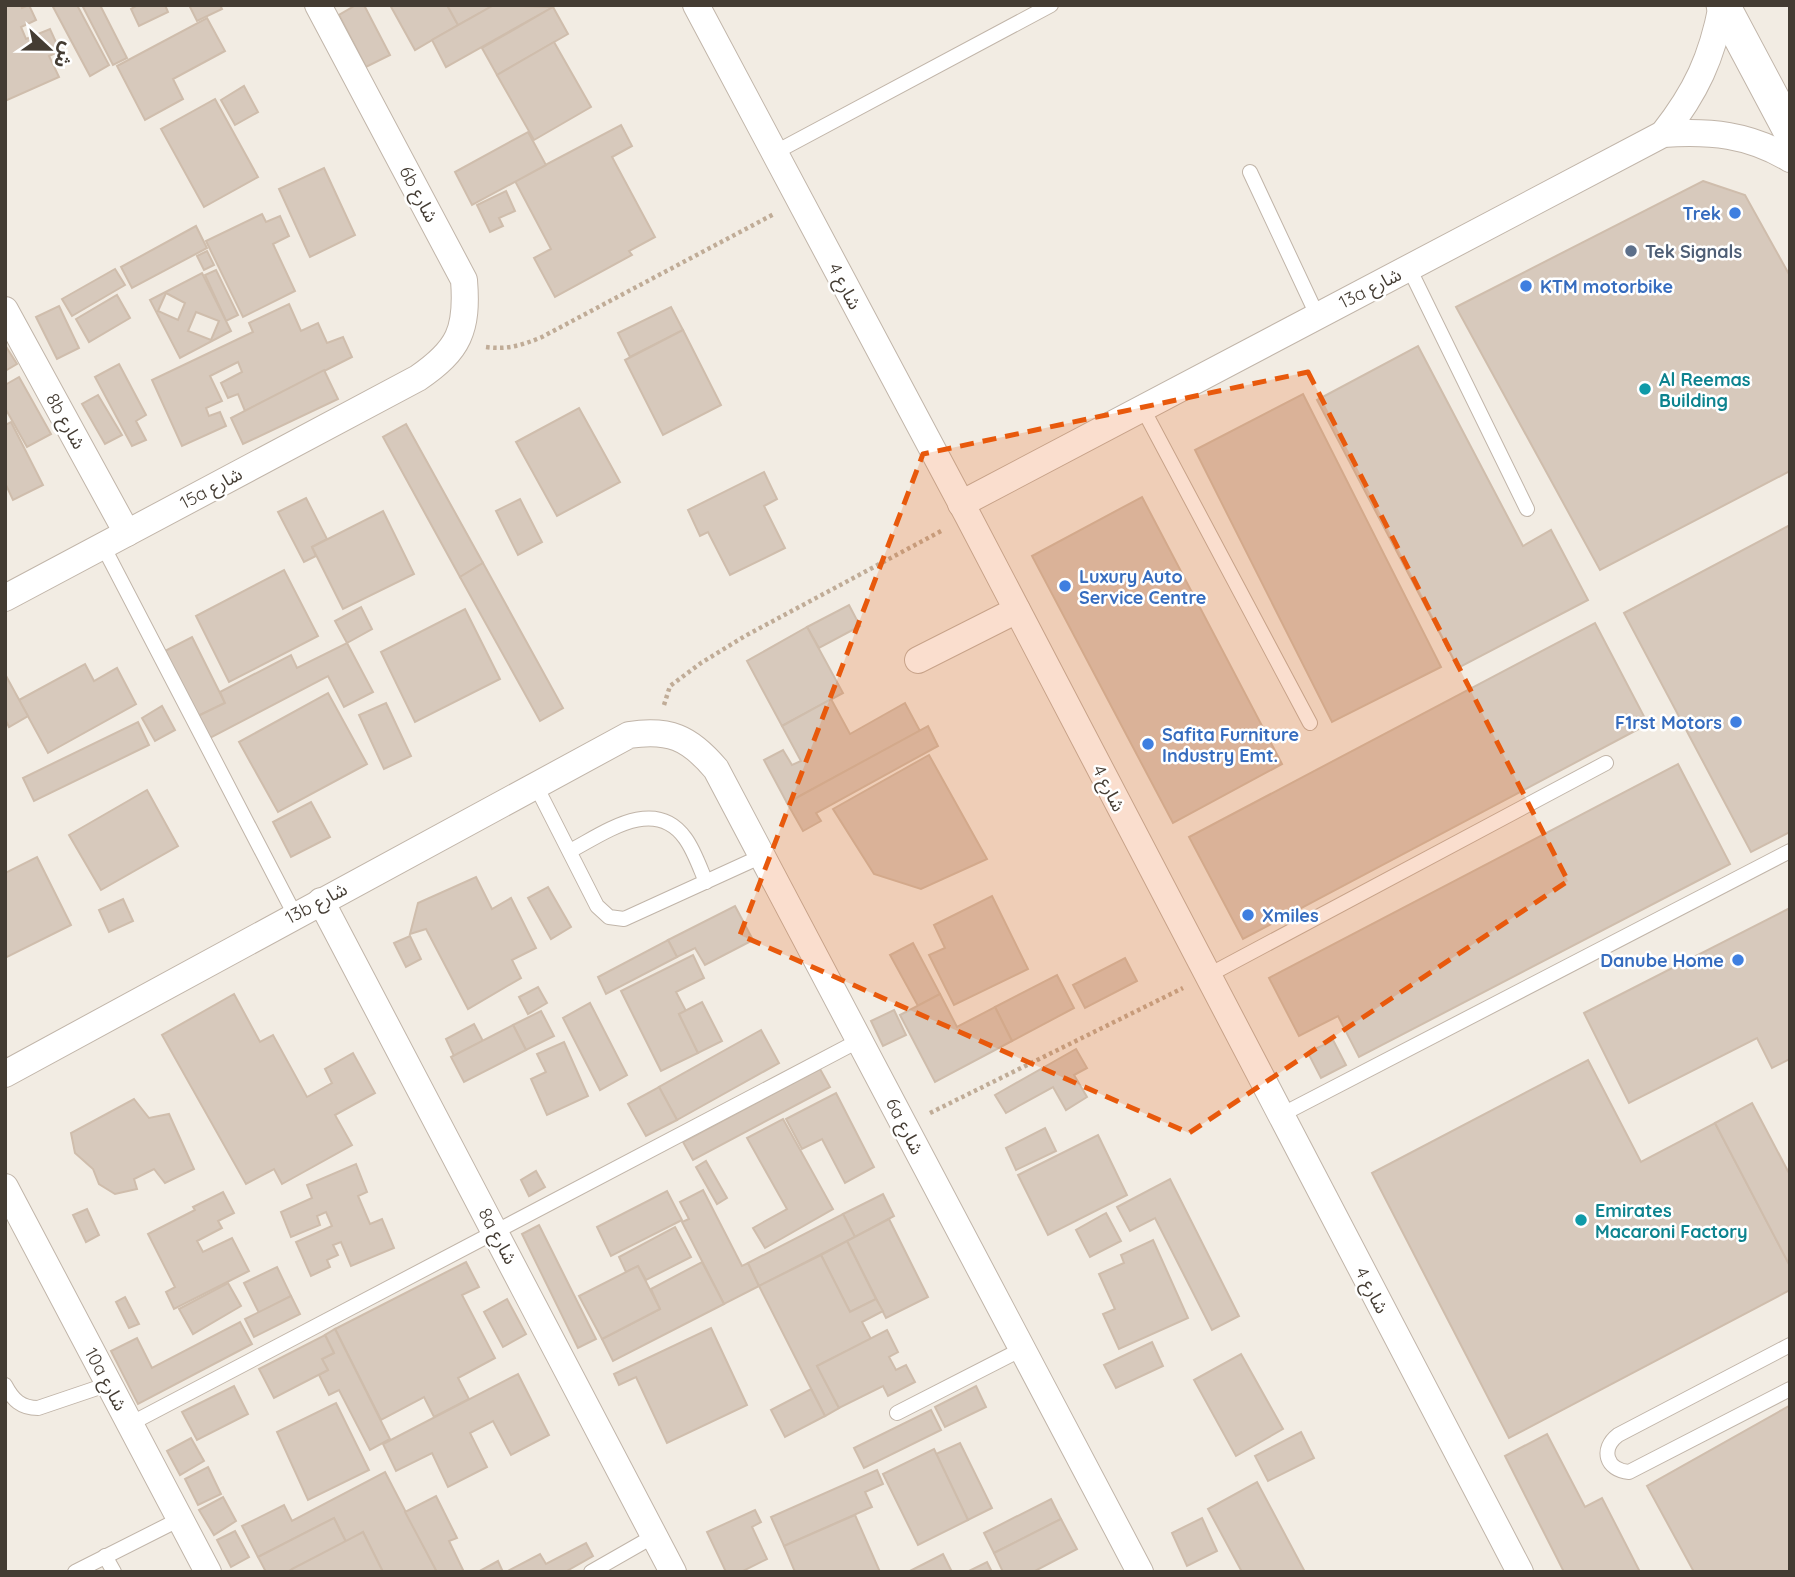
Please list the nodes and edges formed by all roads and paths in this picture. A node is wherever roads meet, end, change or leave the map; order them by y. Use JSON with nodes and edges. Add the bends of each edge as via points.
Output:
{"nodes":[{"id":1,"x":318,"y":5,"type":"edge"},
{"id":2,"x":695,"y":5,"type":"edge"},
{"id":3,"x":1051,"y":5,"type":"edge"},
{"id":4,"x":1722,"y":5,"type":"edge"},
{"id":5,"x":1790,"y":131,"type":"edge"},
{"id":6,"x":1664,"y":134,"type":"junction"},
{"id":7,"x":774,"y":153,"type":"junction"},
{"id":8,"x":1790,"y":159,"type":"edge"},
{"id":9,"x":1250,"y":172,"type":"dead end"},
{"id":10,"x":799,"y":200,"type":"junction"},
{"id":11,"x":1409,"y":268,"type":"junction"},
{"id":12,"x":5,"y":310,"type":"edge"},
{"id":13,"x":1317,"y":315,"type":"junction"},
{"id":14,"x":459,"y":338,"type":"junction"},
{"id":15,"x":418,"y":378,"type":"joint"},
{"id":16,"x":1143,"y":409,"type":"junction"},
{"id":17,"x":1527,"y":509,"type":"dead end"},
{"id":18,"x":965,"y":510,"type":"junction"},
{"id":19,"x":127,"y":533,"type":"junction"},
{"id":20,"x":103,"y":546,"type":"junction"},
{"id":21,"x":5,"y":598,"type":"edge"},
{"id":22,"x":1017,"y":610,"type":"junction"},
{"id":23,"x":918,"y":660,"type":"dead end"},
{"id":24,"x":1310,"y":723,"type":"dead end"},
{"id":25,"x":641,"y":733,"type":"junction"},
{"id":26,"x":1606,"y":763,"type":"dead end"},
{"id":27,"x":535,"y":784,"type":"junction"},
{"id":28,"x":570,"y":851,"type":"junction"},
{"id":29,"x":1790,"y":851,"type":"edge"},
{"id":30,"x":762,"y":856,"type":"junction"},
{"id":31,"x":706,"y":882,"type":"junction"},
{"id":32,"x":321,"y":901,"type":"junction"},
{"id":33,"x":295,"y":915,"type":"junction"},
{"id":34,"x":1207,"y":976,"type":"junction"},
{"id":35,"x":860,"y":1040,"type":"junction"},
{"id":36,"x":5,"y":1074,"type":"edge"},
{"id":37,"x":1281,"y":1115,"type":"junction"},
{"id":38,"x":904,"y":1125,"type":"junction"},
{"id":39,"x":5,"y":1186,"type":"edge"},
{"id":40,"x":496,"y":1232,"type":"junction"},
{"id":41,"x":1790,"y":1345,"type":"edge"},
{"id":42,"x":1022,"y":1349,"type":"junction"},
{"id":43,"x":109,"y":1384,"type":"junction"},
{"id":44,"x":5,"y":1385,"type":"edge"},
{"id":45,"x":1790,"y":1389,"type":"edge"},
{"id":46,"x":897,"y":1413,"type":"dead end"},
{"id":47,"x":130,"y":1424,"type":"junction"},
{"id":48,"x":180,"y":1519,"type":"junction"},
{"id":49,"x":654,"y":1536,"type":"junction"},
{"id":50,"x":106,"y":1556,"type":"junction"},
{"id":51,"x":75,"y":1572,"type":"edge"},
{"id":52,"x":114,"y":1572,"type":"edge"},
{"id":53,"x":208,"y":1572,"type":"edge"},
{"id":54,"x":591,"y":1572,"type":"edge"},
{"id":55,"x":673,"y":1572,"type":"edge"},
{"id":56,"x":1140,"y":1572,"type":"edge"},
{"id":57,"x":1520,"y":1572,"type":"edge"}],
"edges":[{"from":1,"to":14,"type":"street","name":"6b شارع","via":[[464,281],[466,310]]},
{"from":2,"to":7,"type":"street","name":"شارع 4"},
{"from":3,"to":7,"type":"lane"},
{"from":4,"to":5,"type":"street"},
{"from":4,"to":6,"type":"street","via":[[1703,73]]},
{"from":6,"to":8,"type":"street","name":"13a شارع","via":[[1702,132],[1741,138]]},
{"from":6,"to":11,"type":"street","name":"13a شارع"},
{"from":7,"to":10,"type":"street","name":"شارع 4"},
{"from":9,"to":13,"type":"lane"},
{"from":10,"to":14,"type":"path","via":[[522,346],[500,349]]},
{"from":10,"to":18,"type":"street","name":"شارع 4"},
{"from":11,"to":13,"type":"street","name":"13a شارع"},
{"from":11,"to":17,"type":"lane"},
{"from":12,"to":19,"type":"street","name":"8b شارع"},
{"from":13,"to":16,"type":"street","name":"13a شارع"},
{"from":14,"to":15,"type":"street","name":"6b شارع","via":[[442,362]]},
{"from":15,"to":19,"type":"street","name":"15a شارع"},
{"from":16,"to":18,"type":"street","name":"13a شارع"},
{"from":16,"to":24,"type":"lane"},
{"from":18,"to":22,"type":"street","name":"شارع 4"},
{"from":18,"to":25,"type":"path","via":[[701,663],[670,687]]},
{"from":19,"to":20,"type":"street","name":"15a شارع"},
{"from":20,"to":21,"type":"street","name":"15a شارع"},
{"from":20,"to":33,"type":"lane"},
{"from":22,"to":23,"type":"street"},
{"from":22,"to":34,"type":"street","name":"شارع 4"},
{"from":25,"to":27,"type":"street","name":"13b شارع"},
{"from":25,"to":30,"type":"street","name":"6a شارع","via":[[677,737],[699,750],[716,769]]},
{"from":26,"to":34,"type":"lane"},
{"from":27,"to":28,"type":"lane"},
{"from":27,"to":32,"type":"street","name":"13b شارع"},
{"from":28,"to":31,"type":"lane","via":[[630,820],[659,819],[686,839]]},
{"from":28,"to":31,"type":"lane","via":[[597,906],[609,917],[624,919]]},
{"from":29,"to":37,"type":"lane"},
{"from":30,"to":31,"type":"lane"},
{"from":30,"to":35,"type":"street","name":"6a شارع"},
{"from":32,"to":33,"type":"street","name":"13b شارع"},
{"from":32,"to":40,"type":"street","name":"8a شارع"},
{"from":33,"to":36,"type":"street","name":"13b شارع"},
{"from":34,"to":37,"type":"street","name":"شارع 4"},
{"from":34,"to":38,"type":"path"},
{"from":35,"to":38,"type":"street","name":"6a شارع"},
{"from":35,"to":40,"type":"lane"},
{"from":37,"to":57,"type":"street","name":"شارع 4"},
{"from":38,"to":42,"type":"street","name":"6a شارع"},
{"from":39,"to":43,"type":"street","name":"10a شارع"},
{"from":40,"to":47,"type":"lane"},
{"from":40,"to":49,"type":"street","name":"8a شارع"},
{"from":41,"to":45,"type":"lane","via":[[1618,1435],[1606,1449],[1607,1459],[1620,1472],[1629,1472]]},
{"from":42,"to":46,"type":"lane"},
{"from":42,"to":56,"type":"street","name":"6a شارع"},
{"from":43,"to":44,"type":"lane","via":[[38,1408],[19,1404]]},
{"from":43,"to":47,"type":"street","name":"10a شارع"},
{"from":47,"to":48,"type":"street","name":"10a شارع"},
{"from":48,"to":50,"type":"lane"},
{"from":48,"to":53,"type":"street","name":"10a شارع"},
{"from":49,"to":54,"type":"lane"},
{"from":49,"to":55,"type":"street","name":"8a شارع"},
{"from":50,"to":51,"type":"lane"},
{"from":50,"to":52,"type":"lane"}]}
